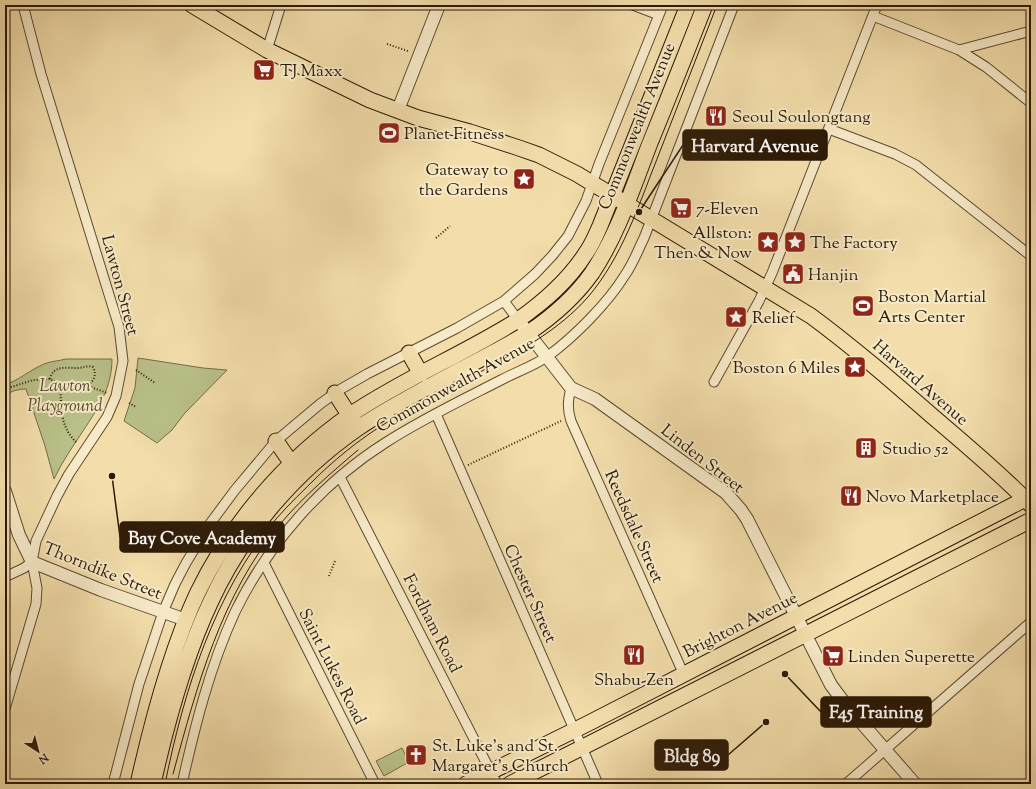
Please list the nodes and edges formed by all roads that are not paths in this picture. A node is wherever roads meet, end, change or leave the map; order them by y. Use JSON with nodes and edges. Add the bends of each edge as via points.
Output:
{"nodes":[{"id":1,"x":23,"y":5,"type":"edge"},
{"id":2,"x":192,"y":5,"type":"edge"},
{"id":3,"x":281,"y":5,"type":"edge"},
{"id":4,"x":439,"y":5,"type":"edge"},
{"id":5,"x":633,"y":5,"type":"edge"},
{"id":6,"x":663,"y":5,"type":"edge"},
{"id":7,"x":688,"y":5,"type":"edge"},
{"id":8,"x":705,"y":5,"type":"edge"},
{"id":9,"x":734,"y":5,"type":"edge"},
{"id":10,"x":877,"y":5,"type":"edge"},
{"id":11,"x":659,"y":15,"type":"junction"},
{"id":12,"x":872,"y":16,"type":"junction"},
{"id":13,"x":1031,"y":31,"type":"edge"},
{"id":14,"x":267,"y":50,"type":"junction"},
{"id":15,"x":959,"y":50,"type":"junction"},
{"id":16,"x":1031,"y":103,"type":"edge"},
{"id":17,"x":398,"y":110,"type":"junction"},
{"id":18,"x":829,"y":129,"type":"junction"},
{"id":19,"x":593,"y":183,"type":"junction"},
{"id":20,"x":613,"y":196,"type":"junction"},
{"id":21,"x":627,"y":204,"type":"junction"},
{"id":22,"x":651,"y":219,"type":"junction"},
{"id":23,"x":1031,"y":256,"type":"edge"},
{"id":24,"x":765,"y":288,"type":"junction"},
{"id":25,"x":504,"y":301,"type":"junction"},
{"id":26,"x":518,"y":320,"type":"junction"},
{"id":27,"x":528,"y":333,"type":"junction"},
{"id":28,"x":409,"y":353,"type":"junction"},
{"id":29,"x":547,"y":357,"type":"junction"},
{"id":30,"x":421,"y":374,"type":"junction"},
{"id":31,"x":714,"y":382,"type":"dead end"},
{"id":32,"x":571,"y":388,"type":"junction"},
{"id":33,"x":335,"y":393,"type":"junction"},
{"id":34,"x":436,"y":414,"type":"junction"},
{"id":35,"x":350,"y":416,"type":"junction"},
{"id":36,"x":358,"y":428,"type":"junction"},
{"id":37,"x":276,"y":441,"type":"junction"},
{"id":38,"x":292,"y":464,"type":"junction"},
{"id":39,"x":340,"y":477,"type":"junction"},
{"id":40,"x":5,"y":491,"type":"edge"},
{"id":41,"x":1029,"y":500,"type":"edge"},
{"id":42,"x":1031,"y":520,"type":"edge"},
{"id":43,"x":32,"y":562,"type":"junction"},
{"id":44,"x":264,"y":563,"type":"junction"},
{"id":45,"x":5,"y":577,"type":"edge"},
{"id":46,"x":163,"y":612,"type":"junction"},
{"id":47,"x":796,"y":617,"type":"junction"},
{"id":48,"x":186,"y":620,"type":"junction"},
{"id":49,"x":1031,"y":622,"type":"edge"},
{"id":50,"x":805,"y":635,"type":"junction"},
{"id":51,"x":684,"y":675,"type":"junction"},
{"id":52,"x":5,"y":710,"type":"edge"},
{"id":53,"x":574,"y":730,"type":"junction"},
{"id":54,"x":582,"y":748,"type":"junction"},
{"id":55,"x":885,"y":750,"type":"junction"},
{"id":56,"x":494,"y":778,"type":"edge"},
{"id":57,"x":113,"y":784,"type":"edge"},
{"id":58,"x":138,"y":784,"type":"edge"},
{"id":59,"x":153,"y":784,"type":"edge"},
{"id":60,"x":182,"y":784,"type":"edge"},
{"id":61,"x":375,"y":784,"type":"edge"},
{"id":62,"x":466,"y":784,"type":"edge"},
{"id":63,"x":510,"y":784,"type":"edge"},
{"id":64,"x":598,"y":784,"type":"edge"},
{"id":65,"x":846,"y":784,"type":"edge"},
{"id":66,"x":915,"y":784,"type":"edge"}],
"edges":[{"from":1,"to":43,"type":"street","name":"Lawton Street","via":[[41,74],[119,326],[123,360],[116,396],[107,417],[57,496],[40,530]]},
{"from":2,"to":14,"type":"main road","name":"Harvard Avenue"},
{"from":3,"to":14,"type":"street"},
{"from":4,"to":17,"type":"street"},
{"from":5,"to":11,"type":"street"},
{"from":6,"to":11,"type":"street","name":"Commonwealth Avenue"},
{"from":7,"to":20,"type":"main road","name":"Commonwealth Avenue"},
{"from":8,"to":21,"type":"main road","name":"Commonwealth Avenue"},
{"from":9,"to":22,"type":"street","name":"Commonwealth Avenue"},
{"from":10,"to":12,"type":"street"},
{"from":11,"to":19,"type":"street","name":"Commonwealth Avenue"},
{"from":12,"to":15,"type":"street"},
{"from":12,"to":18,"type":"street"},
{"from":13,"to":15,"type":"street"},
{"from":14,"to":17,"type":"main road","name":"Harvard Avenue","via":[[370,100]]},
{"from":15,"to":16,"type":"street","via":[[986,67]]},
{"from":17,"to":19,"type":"main road","name":"Harvard Avenue","via":[[539,155]]},
{"from":18,"to":23,"type":"street","via":[[895,154],[916,165]]},
{"from":18,"to":24,"type":"street"},
{"from":19,"to":20,"type":"main road","name":"Harvard Avenue"},
{"from":19,"to":25,"type":"street","name":"Commonwealth Avenue","via":[[568,236],[535,274]]},
{"from":20,"to":21,"type":"main road","name":"Harvard Avenue"},
{"from":20,"to":26,"type":"main road","name":"Commonwealth Avenue","via":[[587,253],[571,274],[558,289]]},
{"from":21,"to":22,"type":"main road","name":"Harvard Avenue"},
{"from":21,"to":27,"type":"main road","name":"Commonwealth Avenue","via":[[591,274],[562,306]]},
{"from":22,"to":24,"type":"main road","name":"Harvard Avenue"},
{"from":22,"to":29,"type":"street","name":"Commonwealth Avenue","via":[[626,275],[584,324]]},
{"from":24,"to":31,"type":"street"},
{"from":24,"to":41,"type":"main road","name":"Harvard Avenue","via":[[838,336]]},
{"from":25,"to":26,"type":"street"},
{"from":25,"to":28,"type":"street","name":"Commonwealth Avenue"},
{"from":26,"to":27,"type":"street"},
{"from":26,"to":30,"type":"main road","name":"Commonwealth Avenue"},
{"from":27,"to":29,"type":"street"},
{"from":27,"to":36,"type":"main road","name":"Commonwealth Avenue","via":[[400,402]]},
{"from":28,"to":30,"type":"main road"},
{"from":28,"to":33,"type":"street","name":"Commonwealth Avenue"},
{"from":29,"to":32,"type":"street"},
{"from":29,"to":34,"type":"street","name":"Commonwealth Avenue"},
{"from":30,"to":35,"type":"main road","name":"Commonwealth Avenue"},
{"from":32,"to":47,"type":"street","name":"Linden Street","via":[[595,399],[734,501],[747,519]]},
{"from":32,"to":51,"type":"street","name":"Reedsdale Street","via":[[568,411],[571,421]]},
{"from":33,"to":35,"type":"main road"},
{"from":33,"to":37,"type":"street","name":"Commonwealth Avenue"},
{"from":34,"to":39,"type":"street","name":"Commonwealth Avenue","via":[[380,446]]},
{"from":34,"to":53,"type":"street","name":"Chester Street"},
{"from":35,"to":36,"type":"main road"},
{"from":35,"to":38,"type":"main road","name":"Commonwealth Avenue"},
{"from":36,"to":59,"type":"main road","name":"Commonwealth Avenue","via":[[317,461],[279,499],[250,536],[221,582],[203,618],[189,656]]},
{"from":37,"to":38,"type":"main road"},
{"from":37,"to":46,"type":"street","name":"Commonwealth Avenue","via":[[209,525],[182,570]]},
{"from":38,"to":48,"type":"main road","name":"Commonwealth Avenue","via":[[268,489],[229,539],[207,574]]},
{"from":39,"to":44,"type":"street","name":"Commonwealth Avenue","via":[[299,517]]},
{"from":39,"to":56,"type":"street","name":"Fordham Road"},
{"from":40,"to":43,"type":"street","name":"Thorndike Street","via":[[17,529]]},
{"from":41,"to":47,"type":"main road","name":"Brighton Avenue"},
{"from":42,"to":50,"type":"main road"},
{"from":43,"to":45,"type":"street"},
{"from":43,"to":46,"type":"street","name":"Thorndike Street"},
{"from":43,"to":52,"type":"street","via":[[37,588],[36,604]]},
{"from":44,"to":60,"type":"street","name":"Commonwealth Avenue","via":[[235,612],[221,646],[200,710]]},
{"from":44,"to":61,"type":"street","name":"Saint Lukes Road"},
{"from":46,"to":48,"type":"street","name":"Thorndike Street"},
{"from":46,"to":57,"type":"street","name":"Commonwealth Avenue","via":[[138,684]]},
{"from":47,"to":50,"type":"street","name":"Linden Street"},
{"from":47,"to":51,"type":"main road","name":"Brighton Avenue"},
{"from":48,"to":58,"type":"main road","name":"Commonwealth Avenue","via":[[162,691]]},
{"from":49,"to":55,"type":"street"},
{"from":50,"to":54,"type":"main road"},
{"from":50,"to":55,"type":"street","name":"Linden Street","via":[[831,685]]},
{"from":51,"to":53,"type":"main road","name":"Brighton Avenue"},
{"from":53,"to":54,"type":"street","name":"Chester Street"},
{"from":53,"to":56,"type":"main road","name":"Brighton Avenue"},
{"from":54,"to":63,"type":"main road"},
{"from":54,"to":64,"type":"street","name":"Chester Street"},
{"from":55,"to":65,"type":"street"},
{"from":55,"to":66,"type":"street","name":"Linden Street"},
{"from":56,"to":62,"type":"main road","name":"Brighton Avenue"}]}
